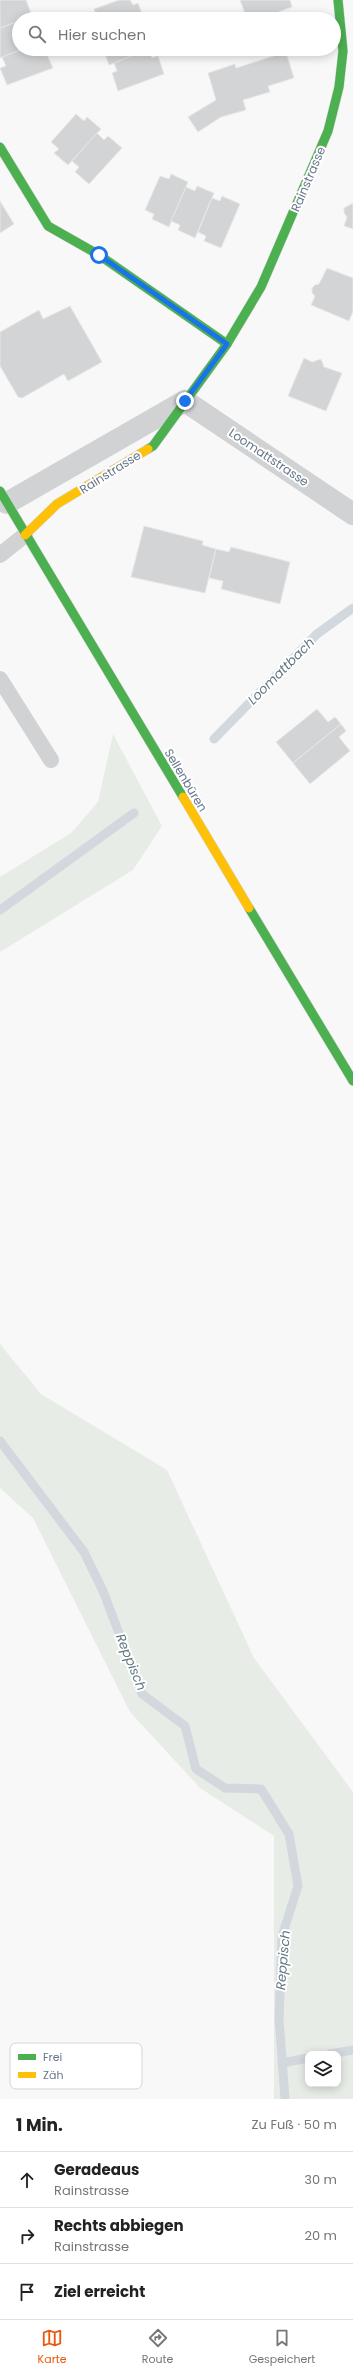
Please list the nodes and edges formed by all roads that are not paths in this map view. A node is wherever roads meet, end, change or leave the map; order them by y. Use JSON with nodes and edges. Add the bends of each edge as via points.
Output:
{"nodes":[{"id":1,"x":338,"y":0,"type":"edge"},
{"id":2,"x":339,"y":12,"type":"edge"},
{"id":3,"x":341,"y":31,"type":"edge"},
{"id":4,"x":0,"y":147,"type":"edge"},
{"id":5,"x":227,"y":344,"type":"junction"},
{"id":6,"x":185,"y":401,"type":"junction"},
{"id":7,"x":4,"y":497,"type":"edge"},
{"id":8,"x":353,"y":514,"type":"edge"},
{"id":9,"x":25,"y":535,"type":"junction"},
{"id":10,"x":0,"y":555,"type":"edge"},
{"id":11,"x":0,"y":679,"type":"edge"},
{"id":12,"x":51,"y":760,"type":"dead end"},
{"id":13,"x":353,"y":1081,"type":"edge"}],
"edges":[{"from":1,"to":2,"type":"street","name":"Rainstrasse"},
{"from":3,"to":5,"type":"street","name":"Rainstrasse","via":[[343,51],[339,87],[328,131],[261,287]]},
{"from":4,"to":5,"type":"street","via":[[48,226],[99,255]]},
{"from":5,"to":6,"type":"street","name":"Rainstrasse"},
{"from":6,"to":7,"type":"street","name":"Rainstrasse"},
{"from":6,"to":8,"type":"street","name":"Loomattstrasse"},
{"from":6,"to":9,"type":"street","name":"Rainstrasse","via":[[153,446],[57,504]]},
{"from":7,"to":9,"type":"street","name":"Sellenbüren"},
{"from":9,"to":10,"type":"lane"},
{"from":9,"to":13,"type":"street","name":"Sellenbüren"},
{"from":11,"to":12,"type":"lane"}]}
